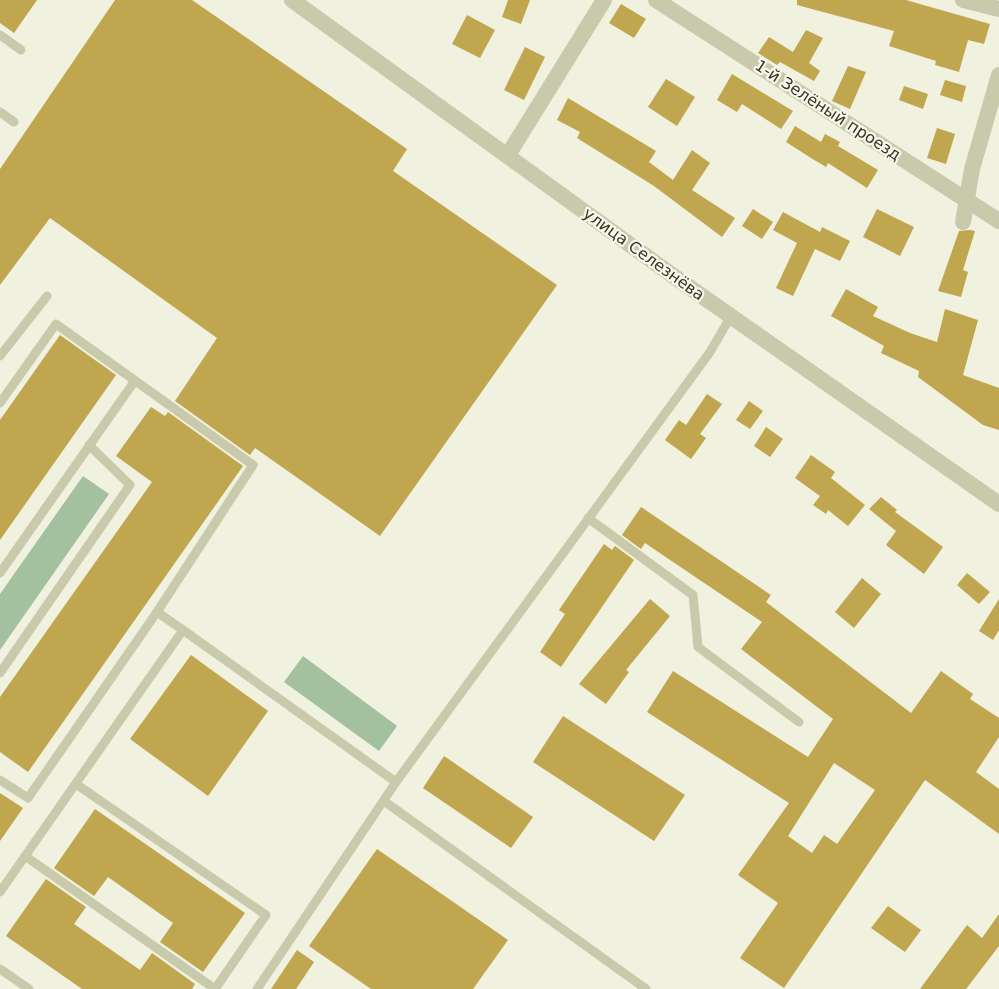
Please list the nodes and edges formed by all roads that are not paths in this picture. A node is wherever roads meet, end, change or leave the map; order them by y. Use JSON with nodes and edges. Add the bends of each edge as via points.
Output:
{"nodes":[{"id":1,"x":292,"y":0,"type":"edge"},
{"id":2,"x":604,"y":0,"type":"edge"},
{"id":3,"x":656,"y":0,"type":"edge"},
{"id":4,"x":963,"y":0,"type":"edge"},
{"id":5,"x":999,"y":9,"type":"edge"},
{"id":6,"x":0,"y":35,"type":"edge"},
{"id":7,"x":21,"y":50,"type":"dead end"},
{"id":8,"x":999,"y":75,"type":"edge"},
{"id":9,"x":0,"y":112,"type":"edge"},
{"id":10,"x":994,"y":116,"type":"edge"},
{"id":11,"x":14,"y":122,"type":"dead end"},
{"id":12,"x":508,"y":155,"type":"junction"},
{"id":13,"x":964,"y":199,"type":"junction"},
{"id":14,"x":999,"y":221,"type":"edge"},
{"id":15,"x":963,"y":222,"type":"dead end"},
{"id":16,"x":47,"y":296,"type":"dead end"},
{"id":17,"x":731,"y":316,"type":"junction"},
{"id":18,"x":0,"y":356,"type":"edge"},
{"id":19,"x":134,"y":382,"type":"junction"},
{"id":20,"x":0,"y":403,"type":"edge"},
{"id":21,"x":89,"y":445,"type":"junction"},
{"id":22,"x":999,"y":504,"type":"edge"},
{"id":23,"x":588,"y":518,"type":"junction"},
{"id":24,"x":0,"y":573,"type":"edge"},
{"id":25,"x":157,"y":612,"type":"junction"},
{"id":26,"x":183,"y":630,"type":"junction"},
{"id":27,"x":0,"y":673,"type":"edge"},
{"id":28,"x":799,"y":722,"type":"dead end"},
{"id":29,"x":0,"y":780,"type":"edge"},
{"id":30,"x":396,"y":782,"type":"junction"},
{"id":31,"x":76,"y":784,"type":"junction"},
{"id":32,"x":384,"y":801,"type":"junction"},
{"id":33,"x":25,"y":856,"type":"junction"},
{"id":34,"x":0,"y":892,"type":"edge"},
{"id":35,"x":0,"y":969,"type":"edge"},
{"id":36,"x":29,"y":989,"type":"edge"},
{"id":37,"x":215,"y":989,"type":"edge"},
{"id":38,"x":257,"y":989,"type":"edge"},
{"id":39,"x":646,"y":989,"type":"edge"}],
"edges":[{"from":1,"to":12,"type":"street","name":"улица Селезнёва"},
{"from":2,"to":12,"type":"street"},
{"from":3,"to":13,"type":"street","name":"1-й Зелёный проезд"},
{"from":4,"to":5,"type":"street"},
{"from":6,"to":7,"type":"lane"},
{"from":8,"to":10,"type":"street"},
{"from":9,"to":11,"type":"lane"},
{"from":10,"to":13,"type":"street"},
{"from":12,"to":17,"type":"street","name":"улица Селезнёва"},
{"from":13,"to":14,"type":"street","name":"1-й Зелёный проезд"},
{"from":13,"to":15,"type":"street"},
{"from":16,"to":18,"type":"lane"},
{"from":17,"to":22,"type":"street","name":"улица Селезнёва"},
{"from":17,"to":23,"type":"lane","via":[[710,352]]},
{"from":19,"to":20,"type":"lane","via":[[56,324]]},
{"from":19,"to":21,"type":"lane"},
{"from":19,"to":25,"type":"lane","via":[[253,465]]},
{"from":21,"to":24,"type":"lane"},
{"from":21,"to":27,"type":"lane","via":[[130,485]]},
{"from":23,"to":28,"type":"lane","via":[[693,595],[698,647]]},
{"from":23,"to":30,"type":"lane"},
{"from":25,"to":26,"type":"lane"},
{"from":25,"to":29,"type":"lane","via":[[28,798]]},
{"from":26,"to":30,"type":"lane"},
{"from":26,"to":31,"type":"lane"},
{"from":30,"to":32,"type":"lane"},
{"from":31,"to":33,"type":"lane"},
{"from":31,"to":37,"type":"lane","via":[[266,915]]},
{"from":32,"to":38,"type":"lane"},
{"from":32,"to":39,"type":"lane"},
{"from":33,"to":34,"type":"lane"},
{"from":33,"to":37,"type":"lane"},
{"from":35,"to":36,"type":"lane"}]}
